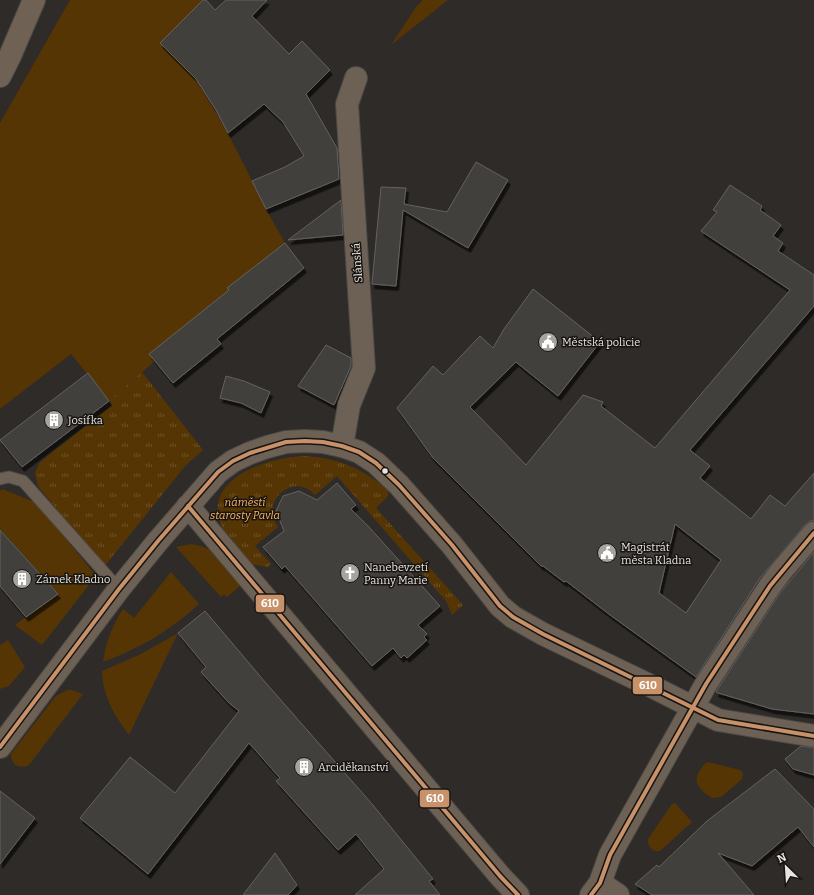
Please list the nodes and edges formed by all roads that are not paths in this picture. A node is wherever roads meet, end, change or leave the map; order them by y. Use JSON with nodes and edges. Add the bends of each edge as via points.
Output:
{"nodes":[{"id":1,"x":34,"y":0,"type":"edge"},
{"id":2,"x":48,"y":0,"type":"edge"},
{"id":3,"x":10,"y":56,"type":"junction"},
{"id":4,"x":0,"y":76,"type":"edge"},
{"id":5,"x":356,"y":78,"type":"dead end"},
{"id":6,"x":342,"y":446,"type":"junction"},
{"id":7,"x":0,"y":479,"type":"edge"},
{"id":8,"x":188,"y":506,"type":"junction"},
{"id":9,"x":814,"y":533,"type":"edge"},
{"id":10,"x":119,"y":590,"type":"junction"},
{"id":11,"x":693,"y":707,"type":"junction"},
{"id":12,"x":814,"y":736,"type":"edge"},
{"id":13,"x":0,"y":747,"type":"edge"},
{"id":14,"x":596,"y":889,"type":"edge"},
{"id":15,"x":518,"y":895,"type":"edge"},
{"id":16,"x":618,"y":895,"type":"edge"}],
"edges":[{"from":1,"to":3,"type":"main road"},
{"from":2,"to":3,"type":"main road"},
{"from":3,"to":4,"type":"main road"},
{"from":5,"to":6,"type":"street","name":"Slánská","via":[[347,104],[364,368],[349,405]]},
{"from":6,"to":8,"type":"street","via":[[323,442],[286,442],[250,453],[218,472]]},
{"from":6,"to":11,"type":"street","via":[[359,452],[376,463],[399,485],[452,545],[495,600],[514,617],[543,634]]},
{"from":7,"to":10,"type":"lane","via":[[9,477],[23,481]]},
{"from":8,"to":10,"type":"street"},
{"from":8,"to":15,"type":"street"},
{"from":9,"to":11,"type":"street","via":[[770,586]]},
{"from":10,"to":13,"type":"street"},
{"from":11,"to":12,"type":"street","via":[[718,720]]},
{"from":11,"to":14,"type":"street","via":[[610,855]]},
{"from":14,"to":16,"type":"street"}]}
